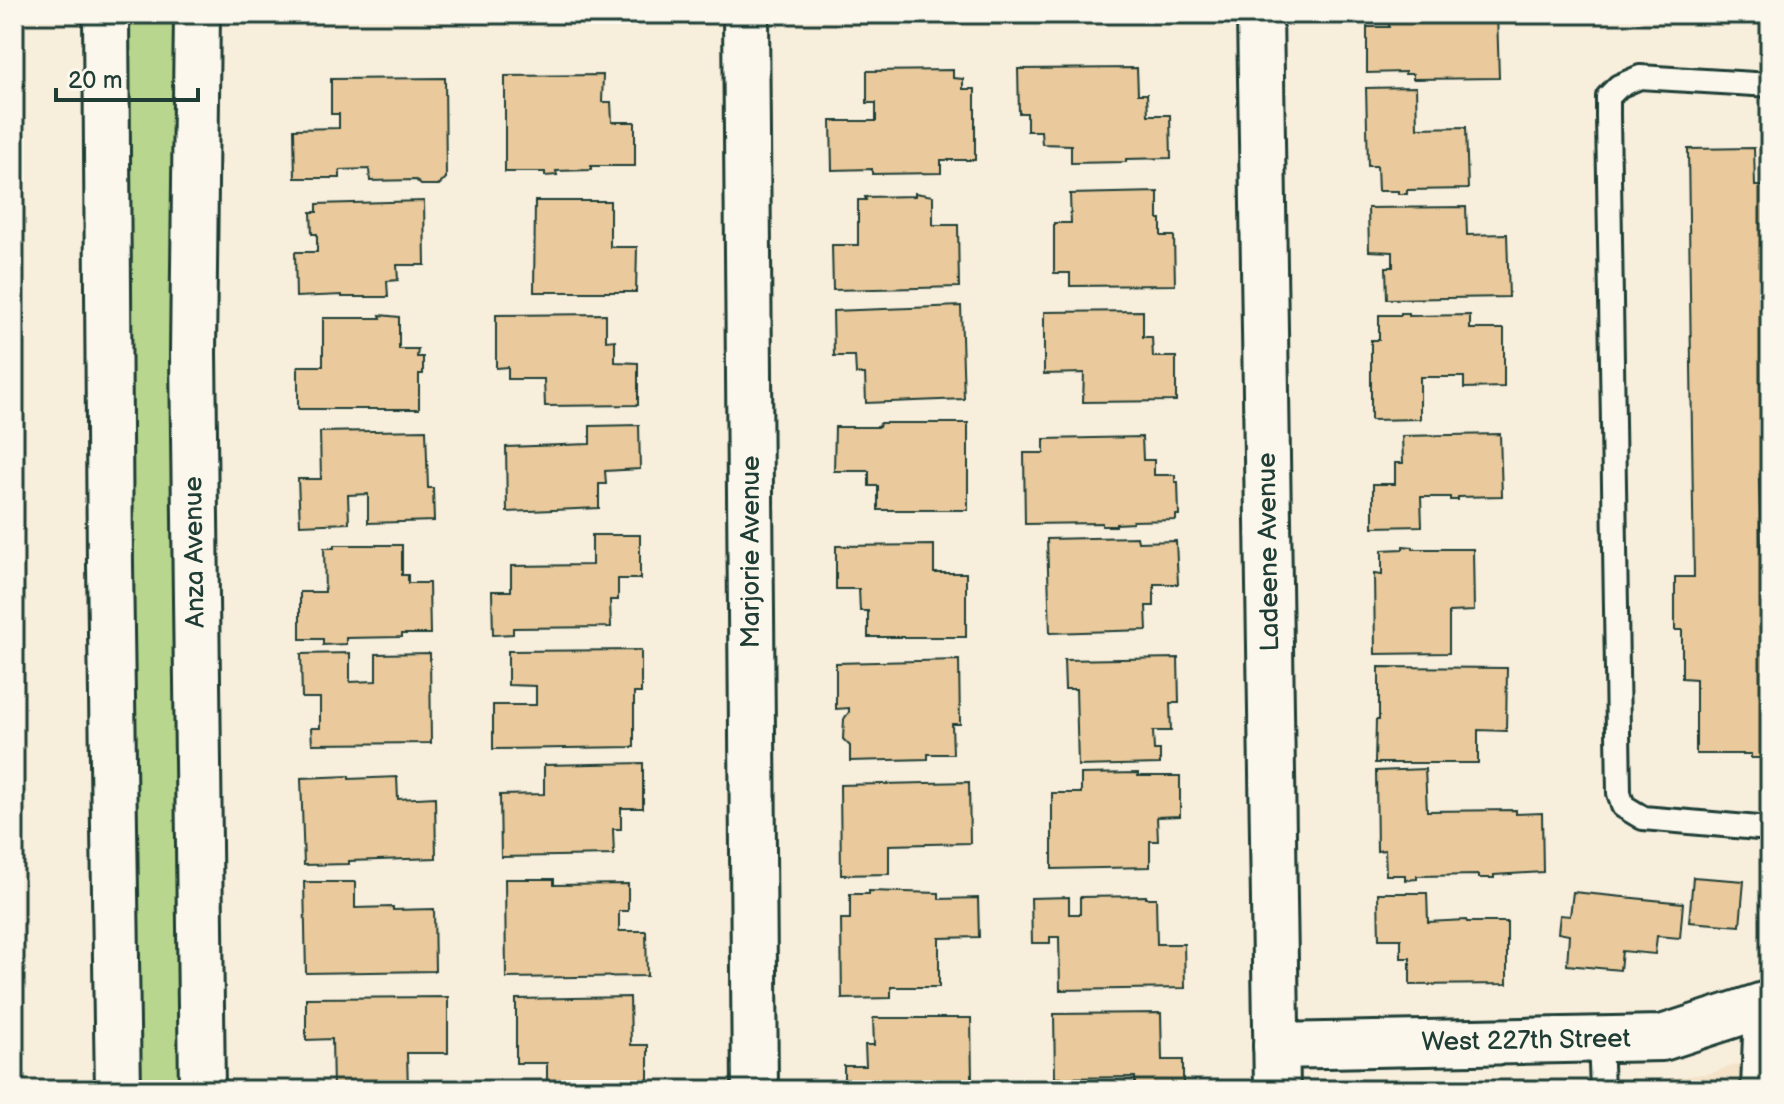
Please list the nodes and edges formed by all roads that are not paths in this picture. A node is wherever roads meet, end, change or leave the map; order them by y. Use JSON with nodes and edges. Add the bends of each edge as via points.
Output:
{"nodes":[{"id":1,"x":106,"y":14,"type":"edge"},
{"id":2,"x":197,"y":14,"type":"edge"},
{"id":3,"x":746,"y":14,"type":"edge"},
{"id":4,"x":1260,"y":14,"type":"edge"},
{"id":5,"x":1770,"y":85,"type":"edge"},
{"id":6,"x":1770,"y":829,"type":"edge"},
{"id":7,"x":1763,"y":1005,"type":"edge"},
{"id":8,"x":1600,"y":1039,"type":"junction"},
{"id":9,"x":1276,"y":1046,"type":"junction"},
{"id":10,"x":118,"y":1090,"type":"edge"},
{"id":11,"x":202,"y":1090,"type":"edge"},
{"id":12,"x":755,"y":1090,"type":"edge"},
{"id":13,"x":1277,"y":1090,"type":"edge"},
{"id":14,"x":1602,"y":1090,"type":"edge"},
{"id":15,"x":1753,"y":1090,"type":"edge"}],
"edges":[{"from":1,"to":10,"type":"street"},
{"from":2,"to":11,"type":"street","name":"Anza Avenue","via":[[193,353]]},
{"from":3,"to":12,"type":"street","name":"Marjorie Avenue"},
{"from":4,"to":9,"type":"street","name":"Ladeene Avenue"},
{"from":5,"to":6,"type":"lane","via":[[1640,77],[1608,97],[1619,793],[1623,806],[1643,818]]},
{"from":7,"to":8,"type":"street","name":"West 227th Street","via":[[1662,1038]]},
{"from":7,"to":15,"type":"lane"},
{"from":8,"to":9,"type":"street","name":"West 227th Street"},
{"from":8,"to":14,"type":"lane"},
{"from":9,"to":13,"type":"street","name":"Ladeene Avenue"}]}
